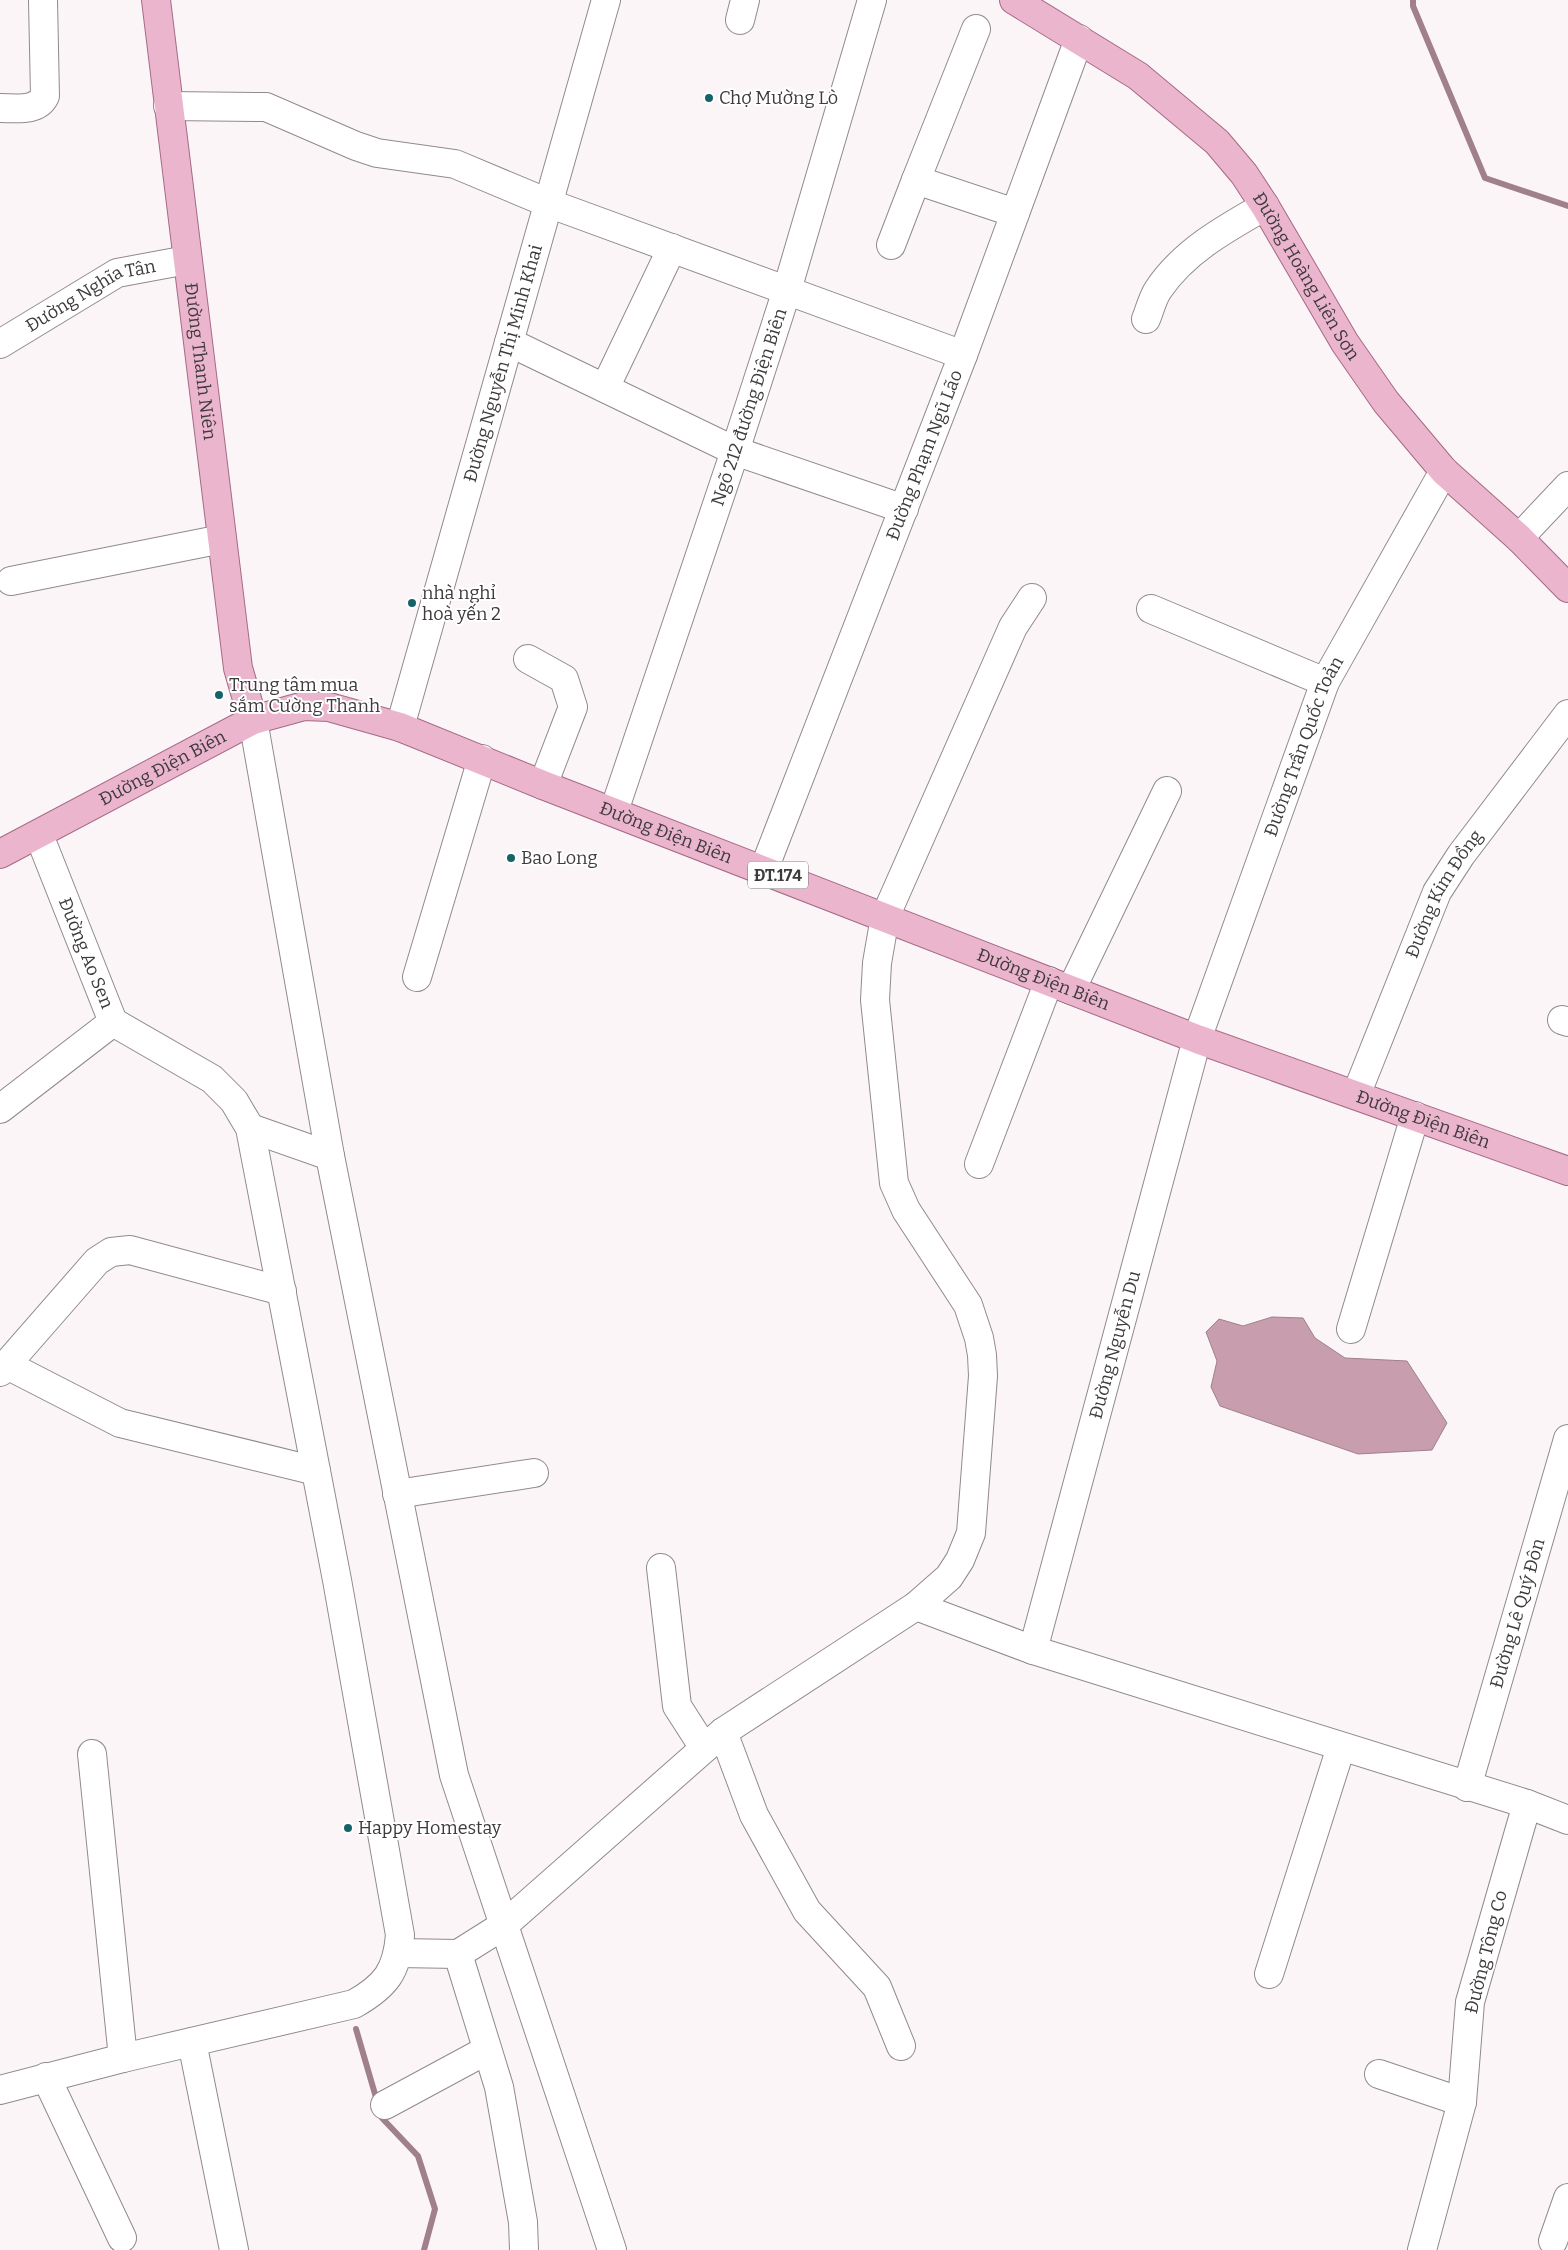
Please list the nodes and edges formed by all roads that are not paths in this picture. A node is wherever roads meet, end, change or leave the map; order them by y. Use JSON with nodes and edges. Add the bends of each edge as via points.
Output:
{"nodes":[{"id":1,"x":43,"y":0,"type":"edge"},
{"id":2,"x":156,"y":0,"type":"edge"},
{"id":3,"x":606,"y":0,"type":"edge"},
{"id":4,"x":872,"y":0,"type":"edge"},
{"id":5,"x":1014,"y":0,"type":"edge"},
{"id":6,"x":976,"y":29,"type":"dead end"},
{"id":7,"x":1079,"y":39,"type":"junction"},
{"id":8,"x":168,"y":106,"type":"junction"},
{"id":9,"x":0,"y":108,"type":"edge"},
{"id":10,"x":916,"y":180,"type":"junction"},
{"id":11,"x":548,"y":203,"type":"junction"},
{"id":12,"x":1265,"y":206,"type":"junction"},
{"id":13,"x":1015,"y":213,"type":"junction"},
{"id":14,"x":891,"y":245,"type":"dead end"},
{"id":15,"x":672,"y":248,"type":"junction"},
{"id":16,"x":186,"y":260,"type":"junction"},
{"id":17,"x":787,"y":290,"type":"junction"},
{"id":18,"x":1146,"y":319,"type":"dead end"},
{"id":19,"x":509,"y":342,"type":"junction"},
{"id":20,"x":0,"y":344,"type":"edge"},
{"id":21,"x":963,"y":355,"type":"junction"},
{"id":22,"x":605,"y":388,"type":"junction"},
{"id":23,"x":736,"y":451,"type":"junction"},
{"id":24,"x":1444,"y":471,"type":"junction"},
{"id":25,"x":1568,"y":486,"type":"edge"},
{"id":26,"x":904,"y":509,"type":"junction"},
{"id":27,"x":1519,"y":538,"type":"junction"},
{"id":28,"x":222,"y":539,"type":"junction"},
{"id":29,"x":11,"y":580,"type":"dead end"},
{"id":30,"x":1568,"y":588,"type":"edge"},
{"id":31,"x":1032,"y":598,"type":"dead end"},
{"id":32,"x":1151,"y":609,"type":"dead end"},
{"id":33,"x":528,"y":659,"type":"dead end"},
{"id":34,"x":1325,"y":682,"type":"junction"},
{"id":35,"x":1568,"y":714,"type":"edge"},
{"id":36,"x":254,"y":720,"type":"junction"},
{"id":37,"x":400,"y":727,"type":"junction"},
{"id":38,"x":482,"y":759,"type":"junction"},
{"id":39,"x":543,"y":785,"type":"junction"},
{"id":40,"x":1167,"y":791,"type":"dead end"},
{"id":41,"x":614,"y":810,"type":"junction"},
{"id":42,"x":39,"y":834,"type":"junction"},
{"id":43,"x":0,"y":854,"type":"edge"},
{"id":44,"x":764,"y":869,"type":"junction"},
{"id":45,"x":885,"y":917,"type":"junction"},
{"id":46,"x":416,"y":977,"type":"dead end"},
{"id":47,"x":1060,"y":985,"type":"junction"},
{"id":48,"x":113,"y":1022,"type":"junction"},
{"id":49,"x":1197,"y":1039,"type":"junction"},
{"id":50,"x":1356,"y":1096,"type":"junction"},
{"id":51,"x":0,"y":1109,"type":"edge"},
{"id":52,"x":1415,"y":1116,"type":"junction"},
{"id":53,"x":250,"y":1128,"type":"junction"},
{"id":54,"x":330,"y":1156,"type":"junction"},
{"id":55,"x":979,"y":1164,"type":"dead end"},
{"id":56,"x":1566,"y":1165,"type":"edge"},
{"id":57,"x":282,"y":1291,"type":"junction"},
{"id":58,"x":1351,"y":1328,"type":"dead end"},
{"id":59,"x":4,"y":1369,"type":"edge"},
{"id":60,"x":1567,"y":1447,"type":"edge"},
{"id":61,"x":316,"y":1471,"type":"junction"},
{"id":62,"x":534,"y":1473,"type":"dead end"},
{"id":63,"x":397,"y":1494,"type":"junction"},
{"id":64,"x":661,"y":1568,"type":"dead end"},
{"id":65,"x":916,"y":1606,"type":"junction"},
{"id":66,"x":1033,"y":1650,"type":"junction"},
{"id":67,"x":713,"y":1740,"type":"junction"},
{"id":68,"x":1341,"y":1747,"type":"junction"},
{"id":69,"x":92,"y":1754,"type":"dead end"},
{"id":70,"x":1467,"y":1787,"type":"junction"},
{"id":71,"x":1527,"y":1804,"type":"junction"},
{"id":72,"x":1568,"y":1820,"type":"edge"},
{"id":73,"x":504,"y":1925,"type":"junction"},
{"id":74,"x":398,"y":1953,"type":"junction"},
{"id":75,"x":458,"y":1954,"type":"junction"},
{"id":76,"x":1269,"y":1974,"type":"dead end"},
{"id":77,"x":192,"y":2042,"type":"junction"},
{"id":78,"x":901,"y":2046,"type":"dead end"},
{"id":79,"x":487,"y":2050,"type":"junction"},
{"id":80,"x":123,"y":2058,"type":"junction"},
{"id":81,"x":1379,"y":2074,"type":"dead end"},
{"id":82,"x":46,"y":2077,"type":"junction"},
{"id":83,"x":0,"y":2090,"type":"edge"},
{"id":84,"x":1462,"y":2102,"type":"junction"},
{"id":85,"x":385,"y":2105,"type":"dead end"},
{"id":86,"x":1568,"y":2198,"type":"edge"},
{"id":87,"x":122,"y":2238,"type":"dead end"},
{"id":88,"x":1554,"y":2241,"type":"dead end"},
{"id":89,"x":234,"y":2250,"type":"edge"},
{"id":90,"x":524,"y":2250,"type":"edge"},
{"id":91,"x":612,"y":2250,"type":"edge"},
{"id":92,"x":1422,"y":2250,"type":"edge"}],
"edges":[{"from":1,"to":9,"type":"street","via":[[45,96],[36,107]]},
{"from":2,"to":8,"type":"main road","name":"Đường Thanh Niên"},
{"from":3,"to":11,"type":"street","name":"Đường Nguyễn Thị Minh Khai"},
{"from":4,"to":17,"type":"street","name":"Ngõ 212 đường Điện Biên"},
{"from":5,"to":7,"type":"main road","name":"Đường Hoàng Liên Sơn"},
{"from":6,"to":10,"type":"street"},
{"from":7,"to":12,"type":"main road","name":"Đường Hoàng Liên Sơn","via":[[1138,76],[1195,122],[1244,174]]},
{"from":7,"to":13,"type":"street","name":"Đường Phạm Ngũ Lão"},
{"from":8,"to":11,"type":"street","via":[[266,107],[356,146],[455,164]]},
{"from":8,"to":16,"type":"main road","name":"Đường Thanh Niên"},
{"from":10,"to":13,"type":"street"},
{"from":10,"to":14,"type":"street"},
{"from":11,"to":15,"type":"street"},
{"from":11,"to":19,"type":"street","name":"Đường Nguyễn Thị Minh Khai"},
{"from":12,"to":18,"type":"street","via":[[1200,246],[1173,271],[1157,292]]},
{"from":12,"to":24,"type":"main road","name":"Đường Hoàng Liên Sơn","via":[[1345,343],[1386,402]]},
{"from":13,"to":21,"type":"street","name":"Đường Phạm Ngũ Lão"},
{"from":15,"to":17,"type":"street"},
{"from":15,"to":22,"type":"street"},
{"from":16,"to":20,"type":"street","name":"Đường Nghĩa Tân","via":[[117,273]]},
{"from":16,"to":28,"type":"main road","name":"Đường Thanh Niên"},
{"from":17,"to":21,"type":"street"},
{"from":17,"to":23,"type":"street","name":"Ngõ 212 đường Điện Biên"},
{"from":19,"to":22,"type":"street"},
{"from":19,"to":37,"type":"street","name":"Đường Nguyễn Thị Minh Khai"},
{"from":21,"to":26,"type":"street","name":"Đường Phạm Ngũ Lão"},
{"from":22,"to":23,"type":"street"},
{"from":23,"to":26,"type":"street"},
{"from":23,"to":41,"type":"street","name":"Ngõ 212 đường Điện Biên"},
{"from":24,"to":27,"type":"main road","name":"Đường Hoàng Liên Sơn"},
{"from":24,"to":34,"type":"street","name":"Đường Trần Quốc Toản"},
{"from":25,"to":27,"type":"street"},
{"from":26,"to":44,"type":"street","name":"Đường Phạm Ngũ Lão"},
{"from":27,"to":30,"type":"main road","name":"Đường Hoàng Liên Sơn"},
{"from":28,"to":29,"type":"street"},
{"from":28,"to":36,"type":"main road","name":"Đường Thanh Niên","via":[[238,668]]},
{"from":31,"to":45,"type":"street","via":[[1012,627]]},
{"from":32,"to":34,"type":"street"},
{"from":33,"to":39,"type":"street","via":[[564,679],[573,707]]},
{"from":34,"to":49,"type":"street","name":"Đường Trần Quốc Toản"},
{"from":35,"to":50,"type":"street","name":"Đường Kim Đồng","via":[[1461,854],[1438,892]]},
{"from":36,"to":37,"type":"main road","name":"Đường Điện Biên","number":"ĐT.174","via":[[304,706],[329,707]]},
{"from":36,"to":42,"type":"main road","name":"Đường Điện Biên","number":"ĐT.174"},
{"from":36,"to":54,"type":"street"},
{"from":37,"to":38,"type":"main road","name":"Đường Điện Biên","number":"ĐT.174"},
{"from":38,"to":39,"type":"main road","name":"Đường Điện Biên","number":"ĐT.174"},
{"from":38,"to":46,"type":"street"},
{"from":39,"to":41,"type":"main road","name":"Đường Điện Biên","number":"ĐT.174"},
{"from":40,"to":47,"type":"street"},
{"from":41,"to":44,"type":"main road","name":"Đường Điện Biên","number":"ĐT.174"},
{"from":42,"to":43,"type":"main road","name":"Đường Điện Biên","number":"ĐT.174"},
{"from":42,"to":48,"type":"street","name":"Đường Ao Sen"},
{"from":44,"to":45,"type":"main road","name":"Đường Điện Biên","number":"ĐT.174"},
{"from":45,"to":47,"type":"main road","name":"Đường Điện Biên","number":"ĐT.174"},
{"from":45,"to":65,"type":"street","via":[[876,963],[875,1000],[891,1172],[906,1210],[968,1305],[977,1330],[983,1376],[970,1533],[960,1560],[949,1577]]},
{"from":47,"to":49,"type":"main road","name":"Đường Điện Biên","number":"ĐT.174"},
{"from":47,"to":55,"type":"street"},
{"from":48,"to":51,"type":"street","name":"Đường Ao Sen"},
{"from":48,"to":53,"type":"street","via":[[212,1079],[234,1101]]},
{"from":49,"to":50,"type":"main road","name":"Đường Điện Biên","number":"ĐT.174"},
{"from":49,"to":66,"type":"street","name":"Đường Nguyễn Du"},
{"from":50,"to":52,"type":"main road","name":"Đường Điện Biên","number":"ĐT.174"},
{"from":52,"to":56,"type":"main road","name":"Đường Điện Biên","number":"ĐT.174"},
{"from":52,"to":58,"type":"street"},
{"from":53,"to":54,"type":"street"},
{"from":53,"to":57,"type":"street"},
{"from":54,"to":63,"type":"street"},
{"from":57,"to":59,"type":"street","via":[[130,1250],[111,1252],[97,1261]]},
{"from":57,"to":61,"type":"street"},
{"from":59,"to":61,"type":"street","via":[[120,1423]]},
{"from":60,"to":70,"type":"street","name":"Đường Lê Quý Đôn"},
{"from":61,"to":74,"type":"street","via":[[400,1934]]},
{"from":62,"to":63,"type":"street"},
{"from":63,"to":73,"type":"street","via":[[454,1775]]},
{"from":64,"to":67,"type":"street","via":[[677,1706]]},
{"from":65,"to":66,"type":"street"},
{"from":65,"to":67,"type":"street"},
{"from":66,"to":68,"type":"street"},
{"from":67,"to":73,"type":"street"},
{"from":67,"to":78,"type":"street","via":[[807,1911],[877,1987]]},
{"from":68,"to":70,"type":"street"},
{"from":68,"to":76,"type":"street"},
{"from":69,"to":80,"type":"street"},
{"from":70,"to":71,"type":"street"},
{"from":71,"to":72,"type":"street"},
{"from":71,"to":84,"type":"street","name":"Đường Tông Co","via":[[1470,2002]]},
{"from":73,"to":75,"type":"street"},
{"from":73,"to":91,"type":"street"},
{"from":74,"to":75,"type":"street"},
{"from":74,"to":77,"type":"street","via":[[389,1976],[375,1993],[354,2004]]},
{"from":75,"to":79,"type":"street"},
{"from":77,"to":80,"type":"street"},
{"from":77,"to":89,"type":"street"},
{"from":79,"to":85,"type":"street"},
{"from":79,"to":90,"type":"street","via":[[499,2087],[523,2222]]},
{"from":80,"to":82,"type":"street"},
{"from":81,"to":84,"type":"street"},
{"from":82,"to":83,"type":"street"},
{"from":82,"to":87,"type":"street"},
{"from":84,"to":92,"type":"street","name":"Đường Tông Co"},
{"from":86,"to":88,"type":"street"}]}
